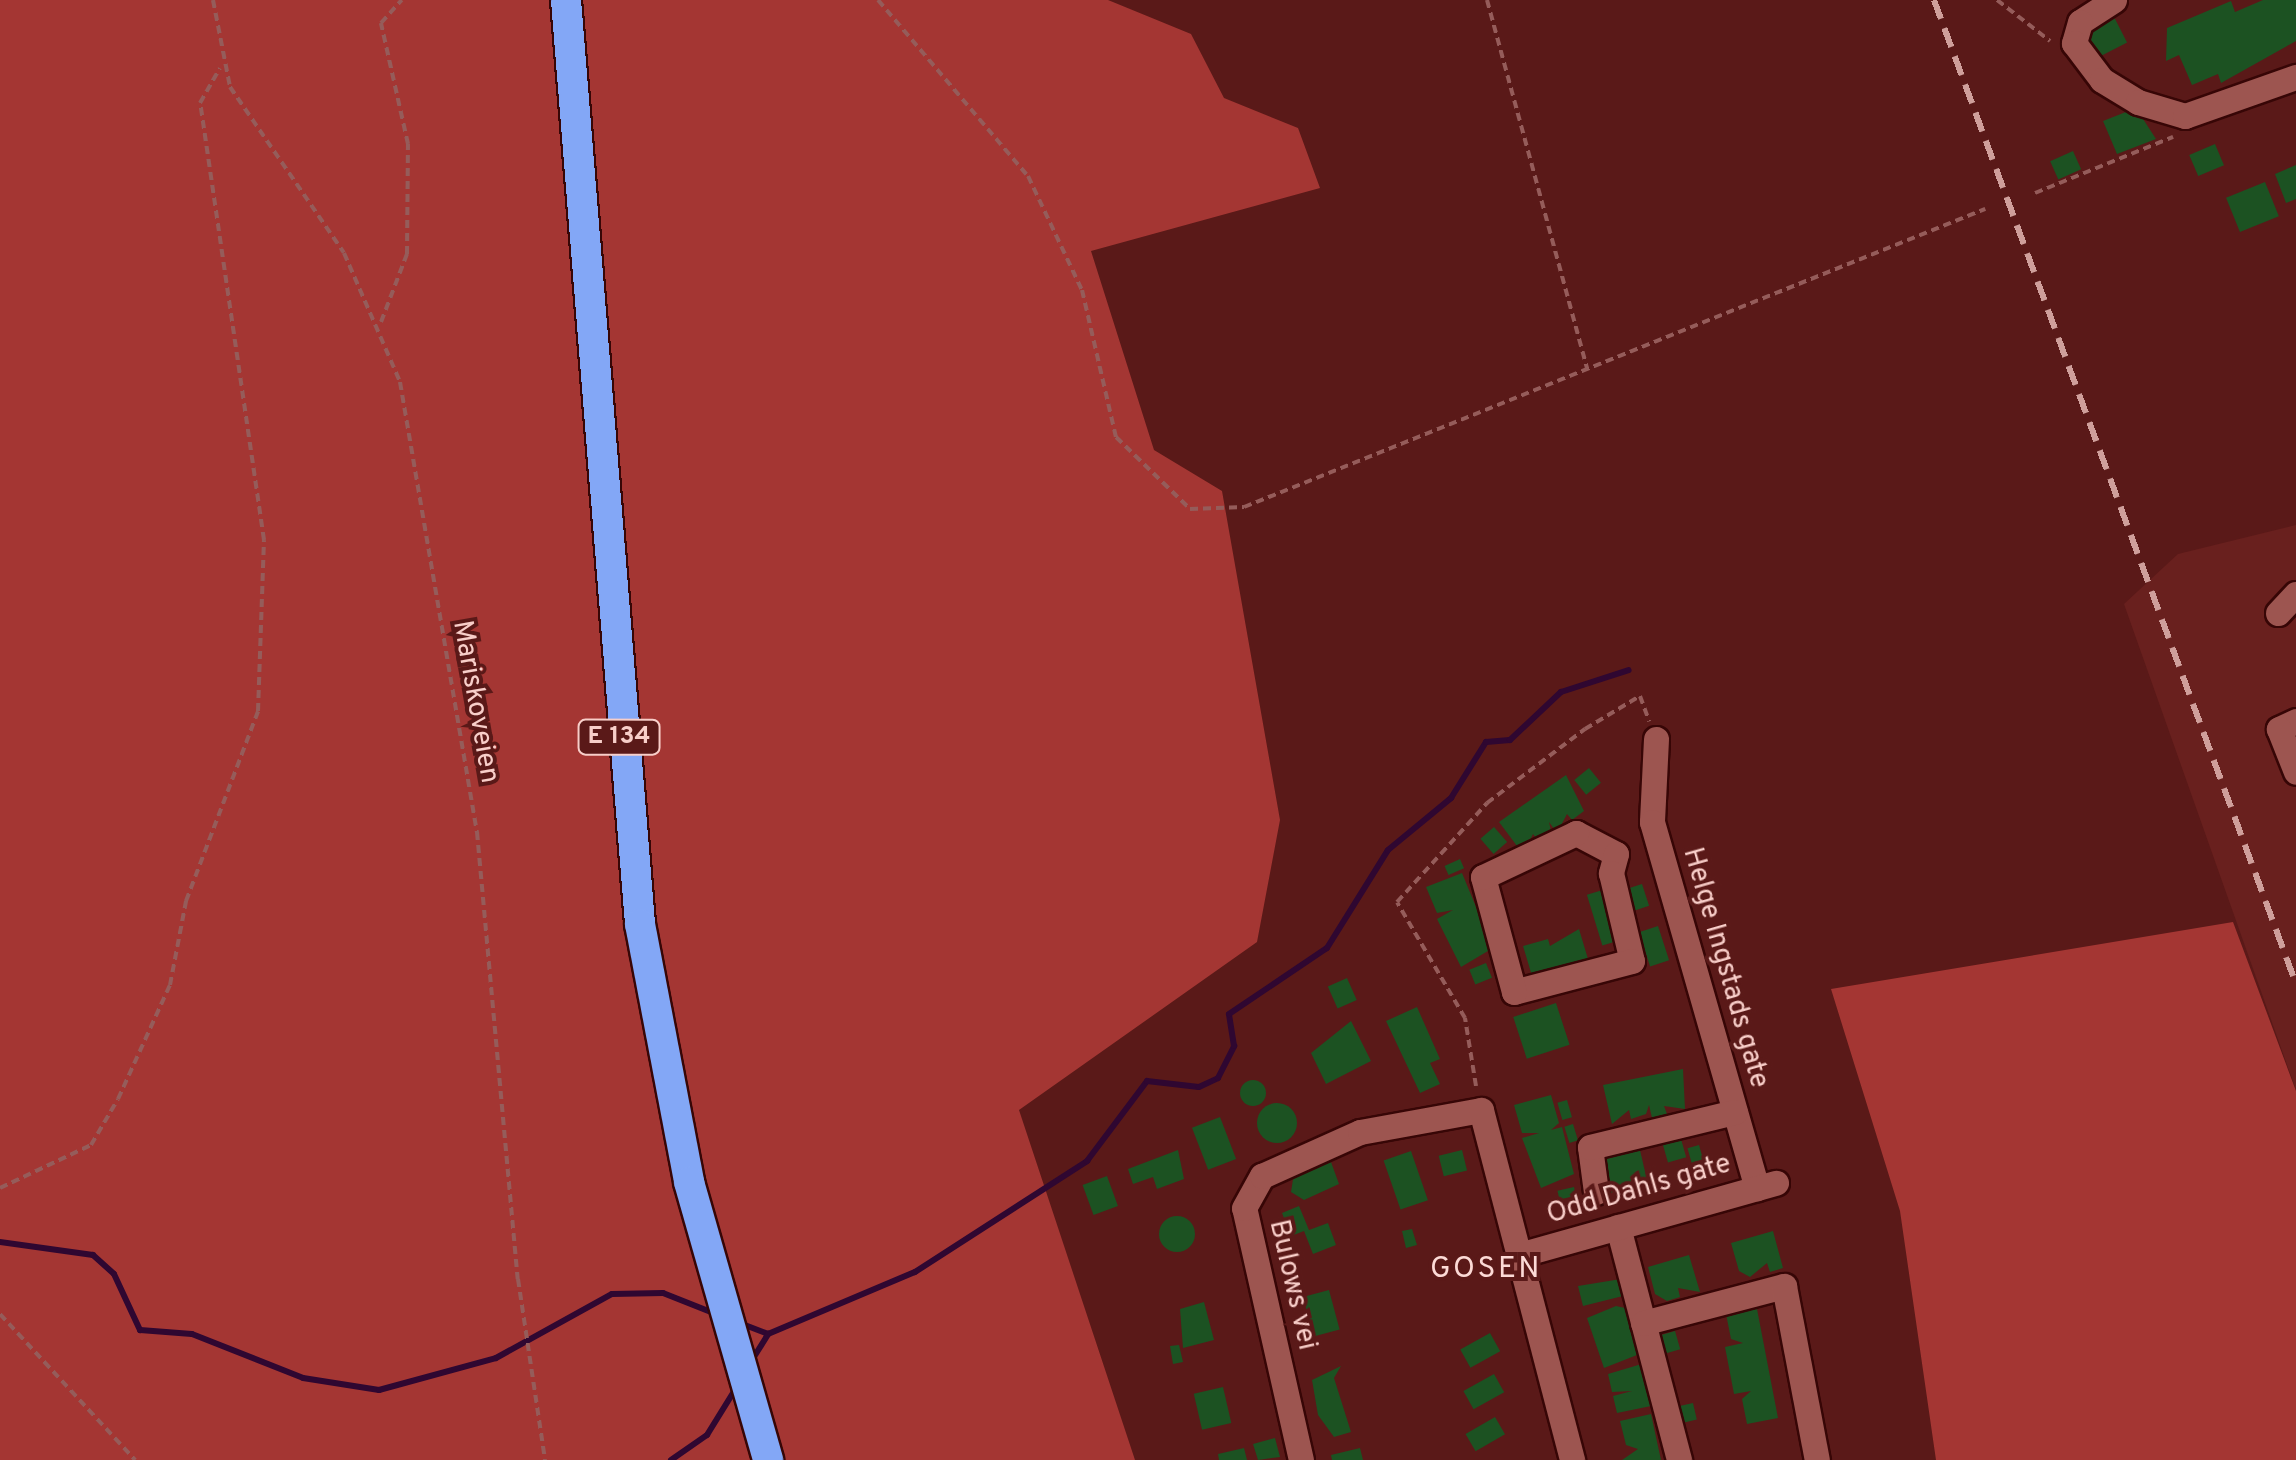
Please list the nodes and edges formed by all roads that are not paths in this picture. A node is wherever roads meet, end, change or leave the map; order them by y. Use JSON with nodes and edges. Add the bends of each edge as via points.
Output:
{"nodes":[{"id":1,"x":549,"y":0,"type":"edge"},
{"id":2,"x":566,"y":0,"type":"edge"},
{"id":3,"x":2114,"y":0,"type":"edge"},
{"id":4,"x":2296,"y":77,"type":"edge"},
{"id":5,"x":2296,"y":594,"type":"edge"},
{"id":6,"x":2278,"y":613,"type":"dead end"},
{"id":7,"x":2288,"y":725,"type":"edge"},
{"id":8,"x":1656,"y":739,"type":"dead end"},
{"id":9,"x":2296,"y":772,"type":"edge"},
{"id":10,"x":1657,"y":840,"type":"junction"},
{"id":11,"x":1616,"y":854,"type":"junction"},
{"id":12,"x":1735,"y":1112,"type":"junction"},
{"id":13,"x":1766,"y":1186,"type":"joint"},
{"id":14,"x":1596,"y":1192,"type":"dead end"},
{"id":15,"x":1618,"y":1227,"type":"junction"},
{"id":16,"x":1519,"y":1255,"type":"junction"},
{"id":17,"x":1643,"y":1322,"type":"junction"},
{"id":18,"x":752,"y":1460,"type":"edge"},
{"id":19,"x":768,"y":1460,"type":"edge"},
{"id":20,"x":1300,"y":1460,"type":"edge"},
{"id":21,"x":1572,"y":1460,"type":"edge"},
{"id":22,"x":1679,"y":1460,"type":"edge"},
{"id":23,"x":1817,"y":1460,"type":"edge"}],
"edges":[{"from":1,"to":18,"type":"highway","number":"E 134","via":[[622,905],[675,1187]]},
{"from":2,"to":19,"type":"highway","number":"E 134","via":[[640,924],[689,1182]]},
{"from":3,"to":4,"type":"street","via":[[2080,22],[2074,43],[2118,93],[2185,116]]},
{"from":5,"to":6,"type":"street"},
{"from":7,"to":9,"type":"street"},
{"from":8,"to":10,"type":"street","name":"Helge Ingstads gate"},
{"from":10,"to":11,"type":"street","name":"Helge Ingstads gate"},
{"from":10,"to":12,"type":"street","name":"Helge Ingstads gate"},
{"from":11,"to":11,"type":"street","via":[[1576,833],[1542,856],[1494,867],[1482,884],[1514,992],[1632,961],[1611,874]]},
{"from":12,"to":13,"type":"street","name":"Helge Ingstads gate"},
{"from":12,"to":14,"type":"street","name":"Helge Ingstads gate","via":[[1590,1147]]},
{"from":13,"to":15,"type":"street","name":"Odd Dahls gate"},
{"from":15,"to":16,"type":"street","name":"Odd Dahls gate"},
{"from":15,"to":17,"type":"street"},
{"from":16,"to":20,"type":"street","name":"Bulows vei","via":[[1481,1110],[1360,1132],[1262,1176],[1244,1208]]},
{"from":16,"to":21,"type":"street"},
{"from":17,"to":22,"type":"street"},
{"from":17,"to":23,"type":"street","via":[[1784,1286]]}]}
